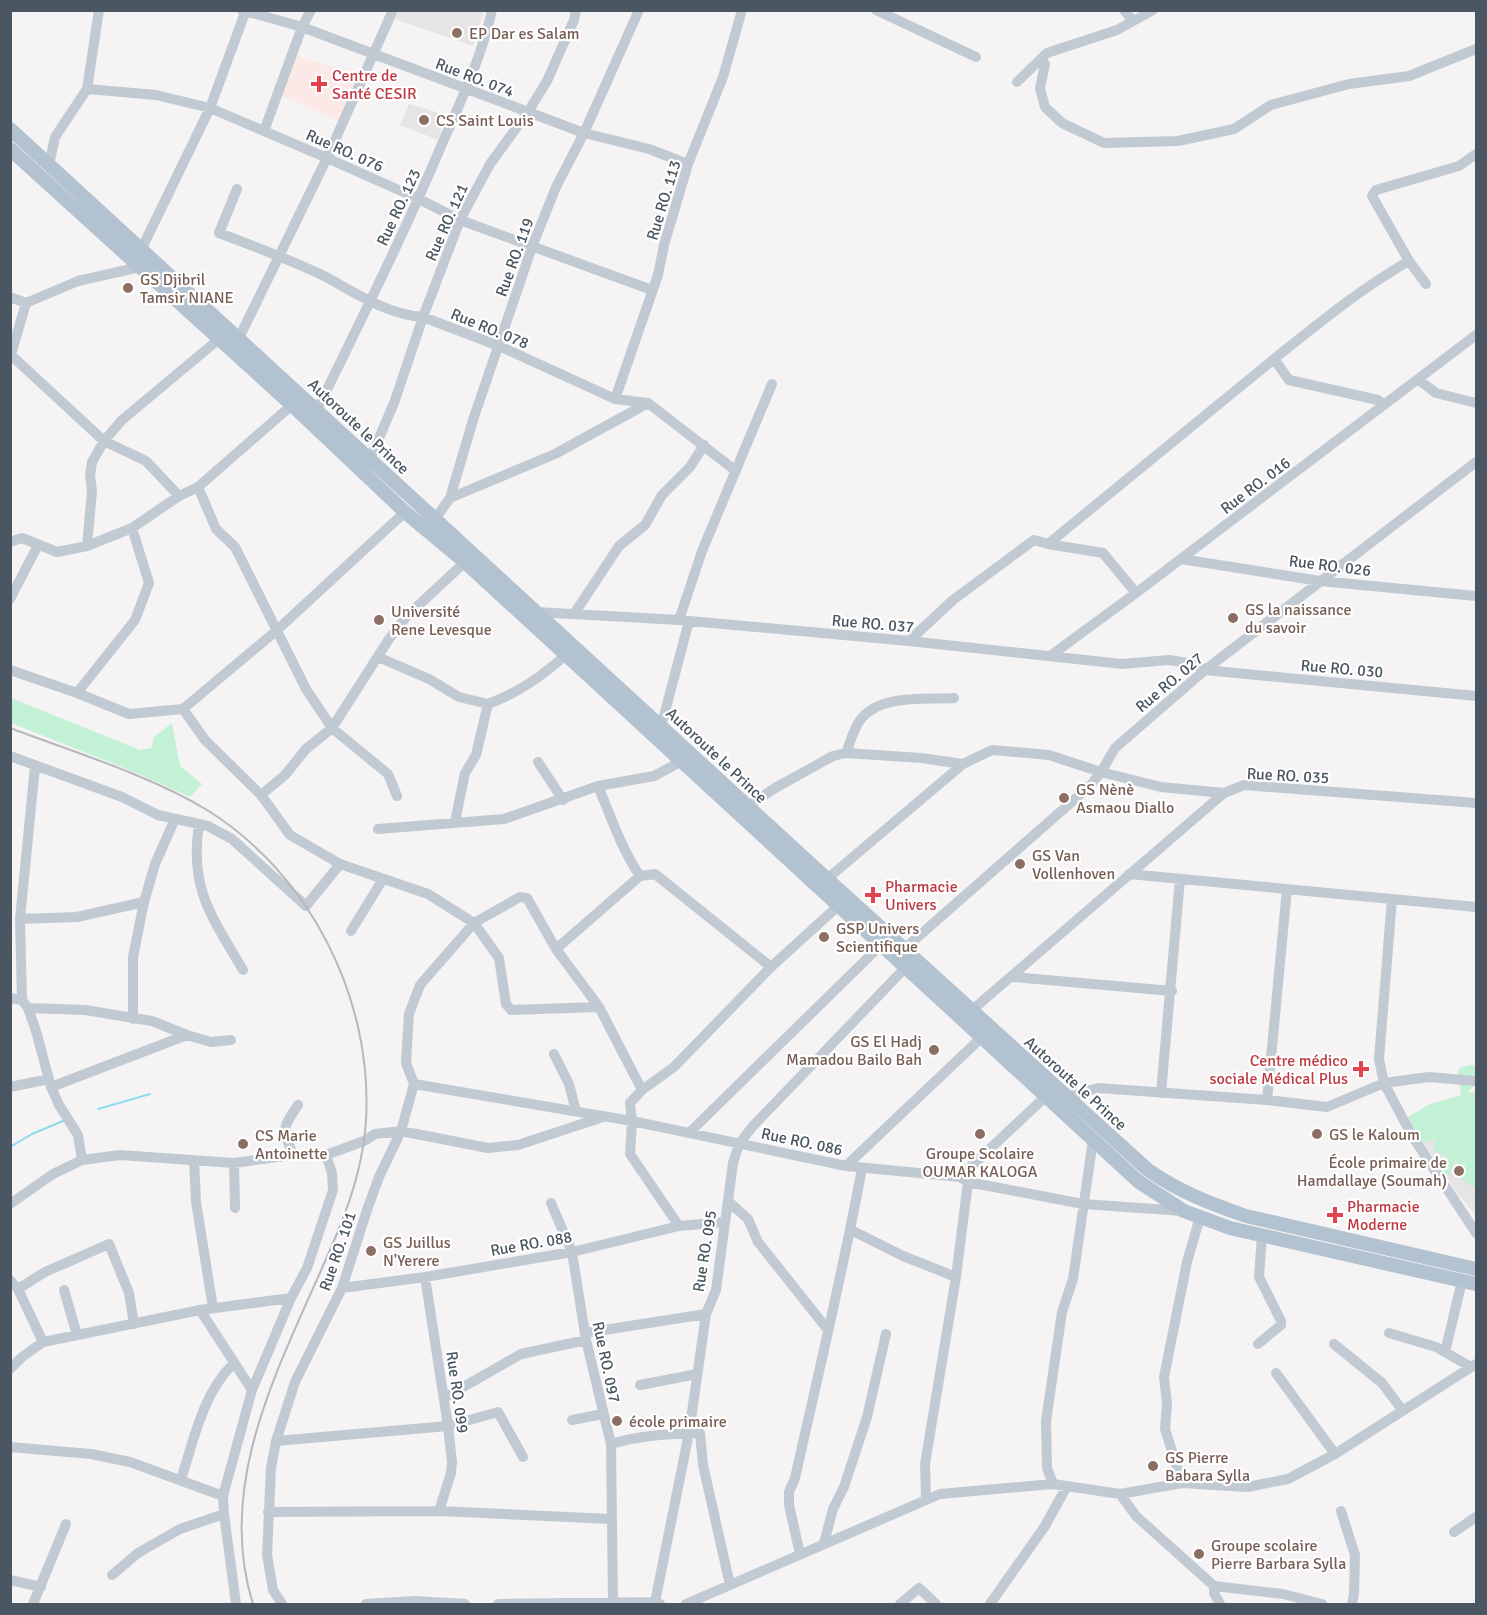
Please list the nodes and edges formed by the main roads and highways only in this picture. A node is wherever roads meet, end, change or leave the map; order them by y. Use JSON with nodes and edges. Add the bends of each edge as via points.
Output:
{"nodes":[{"id":1,"x":10,"y":129,"type":"edge"},
{"id":2,"x":10,"y":149,"type":"edge"},
{"id":3,"x":1476,"y":1269,"type":"edge"},
{"id":4,"x":1476,"y":1284,"type":"edge"}],
"edges":[{"from":1,"to":3,"type":"main road","name":"Autoroute le Prince","via":[[1148,1170],[1209,1203],[1246,1215]]},
{"from":2,"to":4,"type":"main road","name":"Autoroute le Prince","via":[[1139,1182],[1184,1211],[1262,1236]]}]}
